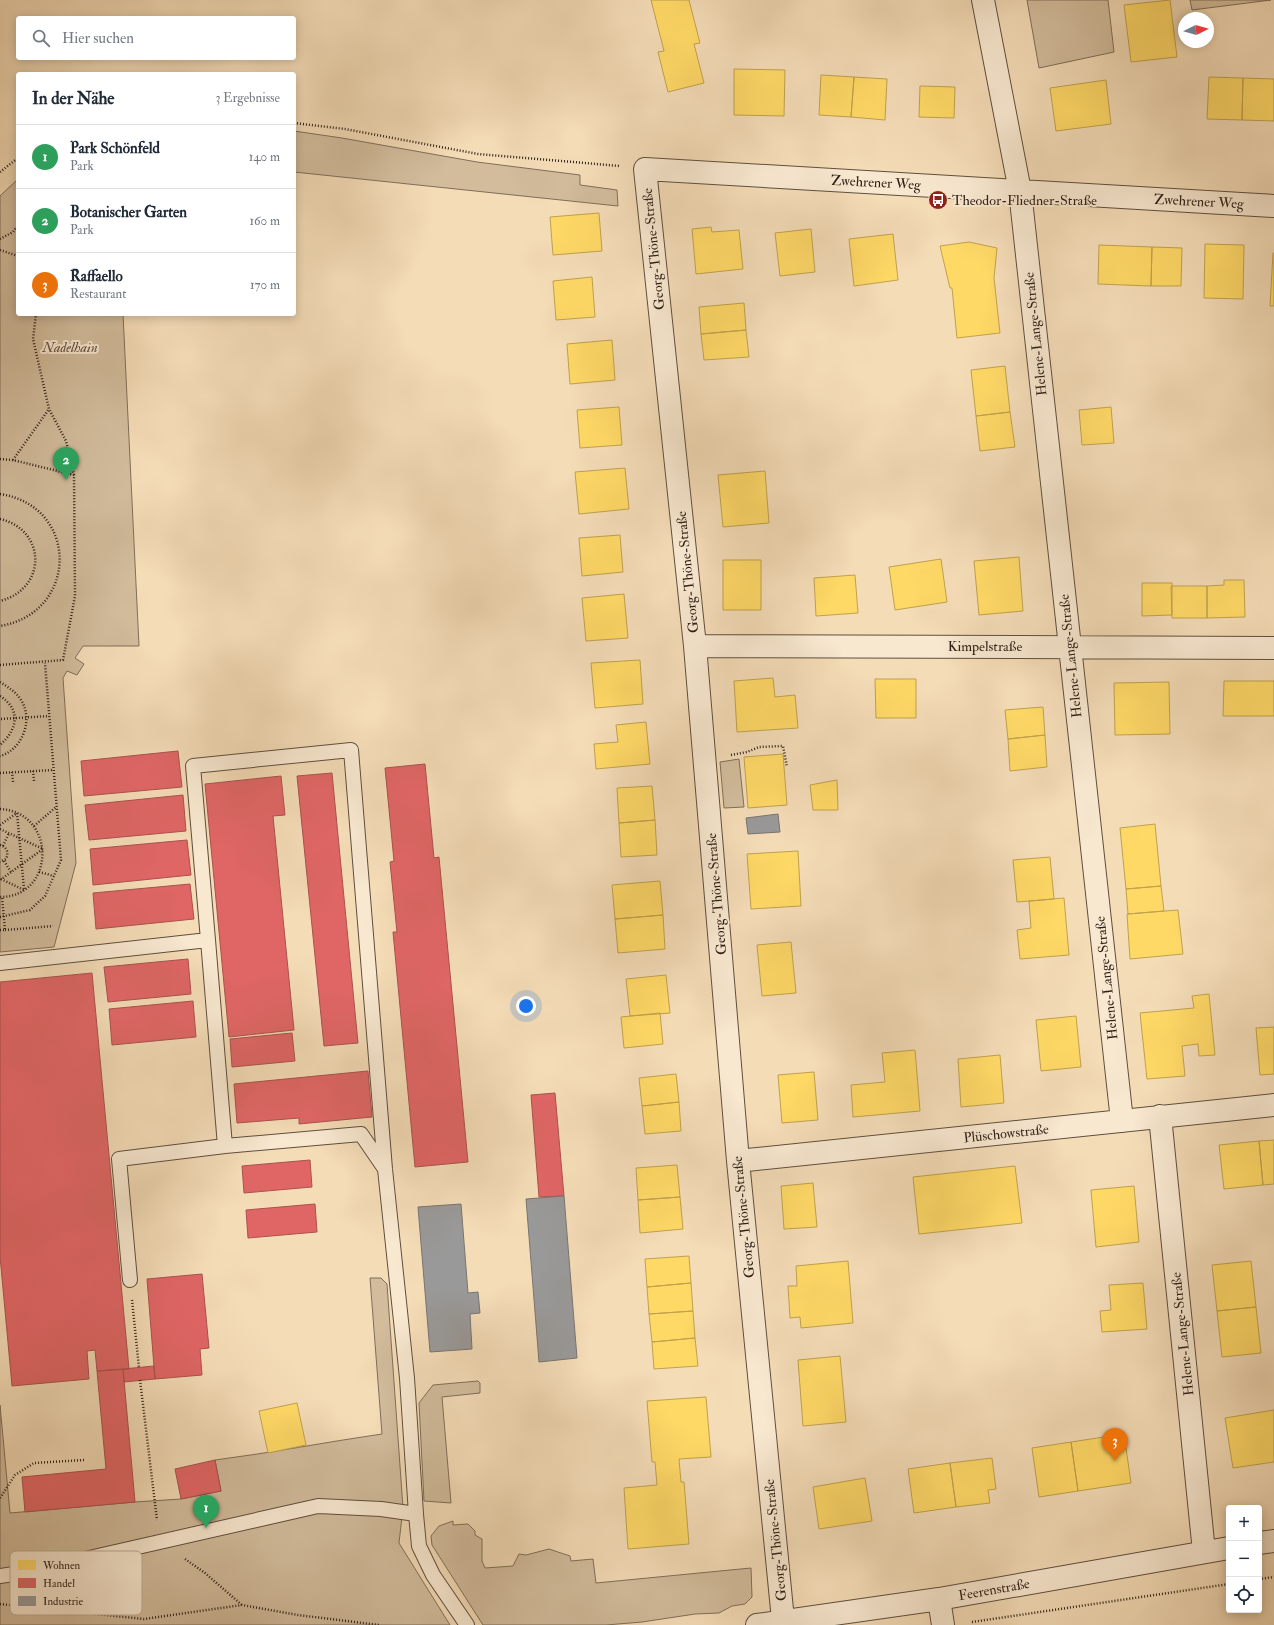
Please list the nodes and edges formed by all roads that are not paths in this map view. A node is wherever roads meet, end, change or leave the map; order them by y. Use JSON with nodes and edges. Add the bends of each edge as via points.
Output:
{"nodes":[{"id":1,"x":983,"y":0,"type":"edge"},
{"id":2,"x":645,"y":169,"type":"joint"},
{"id":3,"x":1020,"y":191,"type":"junction"},
{"id":4,"x":1274,"y":206,"type":"edge"},
{"id":5,"x":695,"y":646,"type":"junction"},
{"id":6,"x":1069,"y":646,"type":"junction"},
{"id":7,"x":1274,"y":648,"type":"edge"},
{"id":8,"x":208,"y":940,"type":"junction"},
{"id":9,"x":0,"y":963,"type":"edge"},
{"id":10,"x":1274,"y":1105,"type":"edge"},
{"id":11,"x":1160,"y":1116,"type":"junction"},
{"id":12,"x":1122,"y":1121,"type":"junction"},
{"id":13,"x":225,"y":1146,"type":"junction"},
{"id":14,"x":738,"y":1161,"type":"junction"},
{"id":15,"x":385,"y":1169,"type":"junction"},
{"id":16,"x":130,"y":1280,"type":"road end"},
{"id":17,"x":416,"y":1514,"type":"junction"},
{"id":18,"x":1274,"y":1541,"type":"edge"},
{"id":19,"x":1262,"y":1543,"type":"edge"},
{"id":20,"x":1226,"y":1548,"type":"edge"},
{"id":21,"x":117,"y":1551,"type":"edge"},
{"id":22,"x":1204,"y":1552,"type":"junction"},
{"id":23,"x":10,"y":1574,"type":"edge"},
{"id":24,"x":0,"y":1576,"type":"edge"},
{"id":25,"x":940,"y":1599,"type":"junction"},
{"id":26,"x":783,"y":1620,"type":"junction"},
{"id":27,"x":467,"y":1625,"type":"edge"},
{"id":28,"x":757,"y":1625,"type":"edge"},
{"id":29,"x":943,"y":1625,"type":"edge"}],
"edges":[{"from":1,"to":3,"type":"street"},
{"from":2,"to":3,"type":"street","name":"Zwehrener Weg"},
{"from":2,"to":5,"type":"street","name":"Georg-Thöne-Straße"},
{"from":3,"to":4,"type":"street","name":"Zwehrener Weg"},
{"from":3,"to":6,"type":"street","name":"Helene-Lange-Straße"},
{"from":5,"to":6,"type":"street","name":"Kimpelstraße"},
{"from":5,"to":14,"type":"street","name":"Georg-Thöne-Straße"},
{"from":6,"to":7,"type":"street","name":"Kimpelstraße"},
{"from":6,"to":12,"type":"street","name":"Helene-Lange-Straße"},
{"from":8,"to":9,"type":"lane"},
{"from":8,"to":13,"type":"lane"},
{"from":8,"to":15,"type":"lane","via":[[193,766],[351,750]]},
{"from":10,"to":11,"type":"street","name":"Plüschowstraße"},
{"from":11,"to":12,"type":"street","name":"Plüschowstraße"},
{"from":11,"to":22,"type":"street","name":"Helene-Lange-Straße"},
{"from":12,"to":14,"type":"street","name":"Plüschowstraße"},
{"from":13,"to":15,"type":"lane","via":[[361,1134]]},
{"from":13,"to":16,"type":"lane","via":[[119,1159]]},
{"from":14,"to":26,"type":"street","name":"Georg-Thöne-Straße"},
{"from":15,"to":17,"type":"lane","via":[[407,1378]]},
{"from":17,"to":21,"type":"lane","via":[[318,1506]]},
{"from":17,"to":27,"type":"lane","via":[[419,1546],[433,1575]]},
{"from":18,"to":19,"type":"street"},
{"from":20,"to":22,"type":"street","name":"Feerenstraße"},
{"from":22,"to":25,"type":"street","name":"Feerenstraße"},
{"from":23,"to":24,"type":"lane"},
{"from":25,"to":26,"type":"street","name":"Feerenstraße"},
{"from":25,"to":29,"type":"street"},
{"from":26,"to":28,"type":"street","name":"Feerenstraße"}]}
